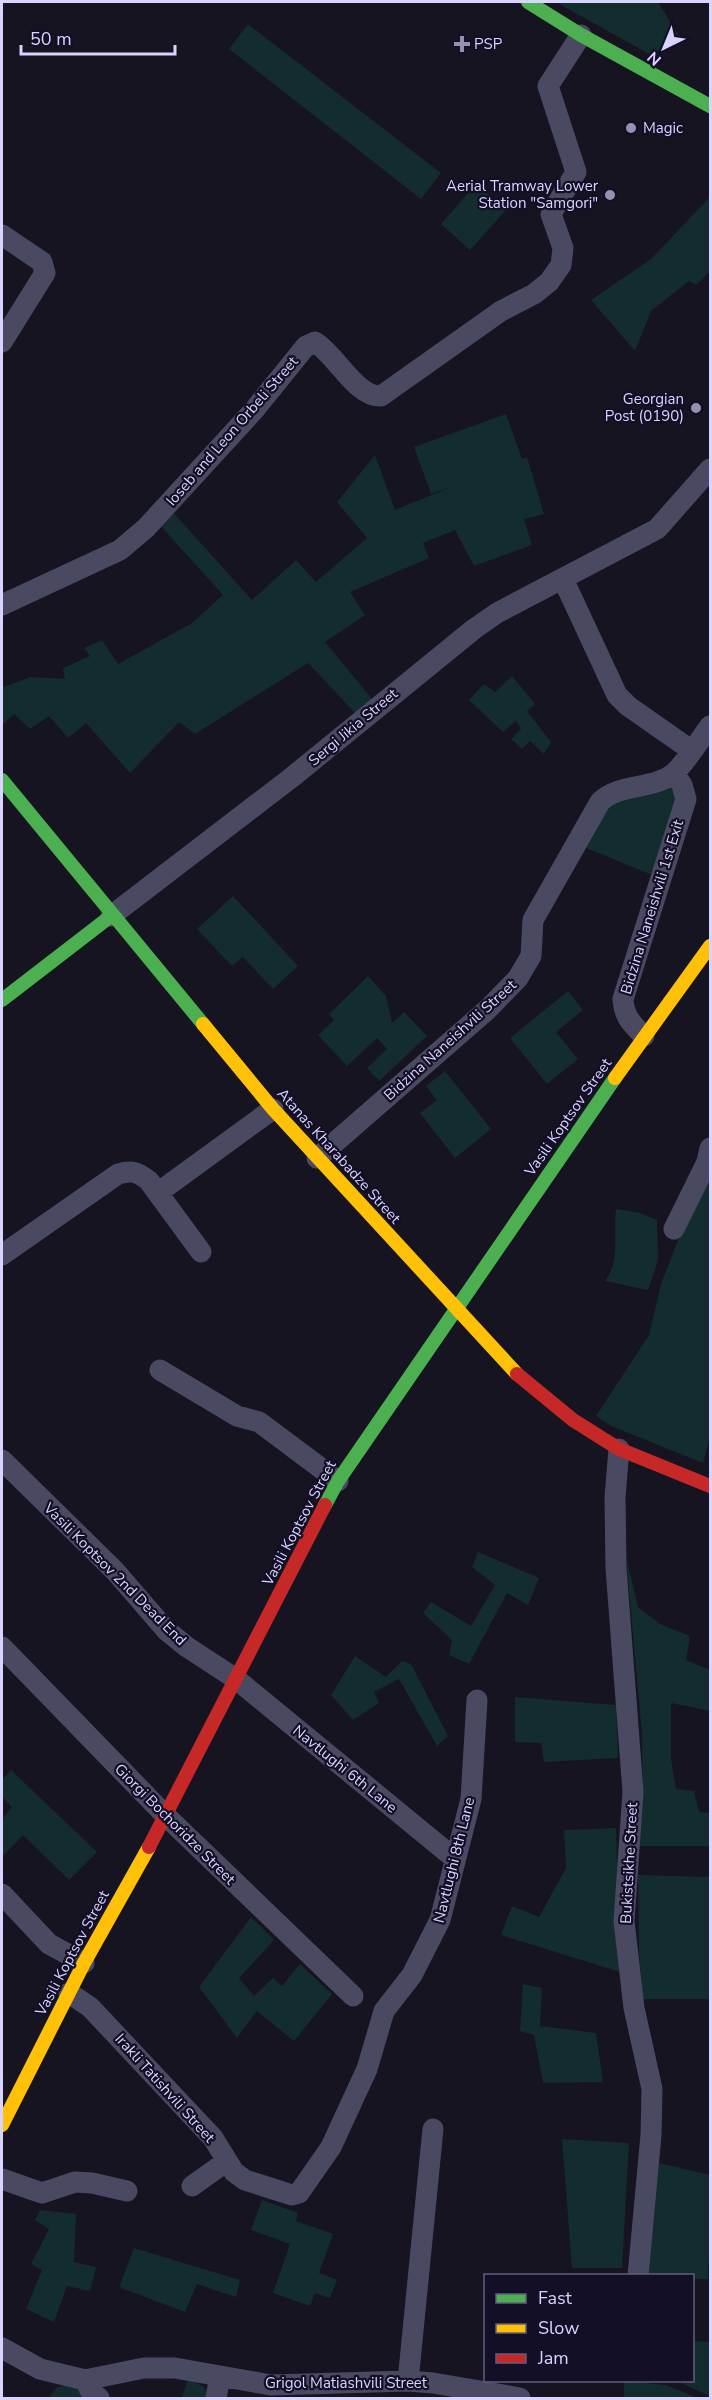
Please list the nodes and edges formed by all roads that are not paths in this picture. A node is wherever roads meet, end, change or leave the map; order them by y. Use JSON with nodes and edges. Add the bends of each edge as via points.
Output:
{"nodes":[{"id":1,"x":528,"y":2,"type":"edge"},
{"id":2,"x":581,"y":35,"type":"junction"},
{"id":3,"x":700,"y":83,"type":"dead end"},
{"id":4,"x":675,"y":86,"type":"junction"},
{"id":5,"x":711,"y":106,"type":"edge"},
{"id":6,"x":2,"y":235,"type":"edge"},
{"id":7,"x":2,"y":342,"type":"edge"},
{"id":8,"x":711,"y":469,"type":"edge"},
{"id":9,"x":563,"y":579,"type":"junction"},
{"id":10,"x":2,"y":605,"type":"edge"},
{"id":11,"x":711,"y":726,"type":"edge"},
{"id":12,"x":691,"y":750,"type":"junction"},
{"id":13,"x":674,"y":773,"type":"junction"},
{"id":14,"x":2,"y":780,"type":"edge"},
{"id":15,"x":111,"y":916,"type":"junction"},
{"id":16,"x":711,"y":946,"type":"edge"},
{"id":17,"x":2,"y":1000,"type":"edge"},
{"id":18,"x":644,"y":1036,"type":"junction"},
{"id":19,"x":273,"y":1109,"type":"junction"},
{"id":20,"x":711,"y":1148,"type":"edge"},
{"id":21,"x":317,"y":1158,"type":"junction"},
{"id":22,"x":159,"y":1192,"type":"junction"},
{"id":23,"x":674,"y":1229,"type":"dead end"},
{"id":24,"x":201,"y":1252,"type":"dead end"},
{"id":25,"x":2,"y":1255,"type":"edge"},
{"id":26,"x":456,"y":1308,"type":"junction"},
{"id":27,"x":160,"y":1370,"type":"dead end"},
{"id":28,"x":619,"y":1449,"type":"junction"},
{"id":29,"x":2,"y":1460,"type":"edge"},
{"id":30,"x":338,"y":1481,"type":"junction"},
{"id":31,"x":711,"y":1486,"type":"edge"},
{"id":32,"x":2,"y":1647,"type":"edge"},
{"id":33,"x":236,"y":1679,"type":"junction"},
{"id":34,"x":477,"y":1700,"type":"dead end"},
{"id":35,"x":166,"y":1816,"type":"junction"},
{"id":36,"x":454,"y":1858,"type":"junction"},
{"id":37,"x":2,"y":1894,"type":"edge"},
{"id":38,"x":84,"y":1962,"type":"junction"},
{"id":39,"x":69,"y":1993,"type":"junction"},
{"id":40,"x":353,"y":1996,"type":"dead end"},
{"id":41,"x":2,"y":2125,"type":"edge"},
{"id":42,"x":433,"y":2129,"type":"dead end"},
{"id":43,"x":227,"y":2160,"type":"junction"},
{"id":44,"x":2,"y":2180,"type":"edge"},
{"id":45,"x":192,"y":2186,"type":"dead end"},
{"id":46,"x":127,"y":2191,"type":"dead end"},
{"id":47,"x":292,"y":2195,"type":"joint"},
{"id":48,"x":638,"y":2274,"type":"edge"},
{"id":49,"x":2,"y":2348,"type":"edge"},
{"id":50,"x":220,"y":2376,"type":"junction"},
{"id":51,"x":85,"y":2380,"type":"junction"},
{"id":52,"x":408,"y":2381,"type":"junction"},
{"id":53,"x":99,"y":2398,"type":"edge"},
{"id":54,"x":216,"y":2398,"type":"edge"},
{"id":55,"x":520,"y":2398,"type":"edge"}],
"edges":[{"from":1,"to":2,"type":"street"},
{"from":2,"to":4,"type":"street"},
{"from":2,"to":10,"type":"street","name":"Ioseb and Leon Orbeli Street","via":[[548,86],[576,172],[550,214],[563,248],[561,265],[549,282],[381,396],[361,389],[326,349],[315,342],[306,346],[255,410],[146,528],[120,550]]},
{"from":3,"to":4,"type":"street"},
{"from":4,"to":5,"type":"street"},
{"from":6,"to":7,"type":"street","via":[[42,262],[45,273]]},
{"from":8,"to":9,"type":"street","name":"Sergi Jikia Street","via":[[657,529]]},
{"from":9,"to":12,"type":"street","via":[[617,695]]},
{"from":9,"to":15,"type":"street","name":"Sergi Jikia Street","via":[[474,629],[291,778]]},
{"from":11,"to":12,"type":"street"},
{"from":12,"to":13,"type":"street"},
{"from":13,"to":18,"type":"street","name":"Bidzina Naneishvili 1st Exit","via":[[686,799],[623,999],[630,1023]]},
{"from":13,"to":21,"type":"street","name":"Bidzina Naneishvili Street","via":[[660,781],[607,795],[600,802],[533,920],[531,956],[518,978],[488,1009]]},
{"from":14,"to":15,"type":"street","name":"Atanas Kharabadze Street"},
{"from":15,"to":17,"type":"street","name":"Sergi Jikia Street"},
{"from":15,"to":19,"type":"street","name":"Atanas Kharabadze Street"},
{"from":16,"to":18,"type":"street","name":"Vasili Koptsov Street"},
{"from":18,"to":26,"type":"street","name":"Vasili Koptsov Street"},
{"from":19,"to":21,"type":"street","name":"Atanas Kharabadze Street"},
{"from":19,"to":22,"type":"street"},
{"from":20,"to":23,"type":"street"},
{"from":21,"to":26,"type":"street","name":"Atanas Kharabadze Street"},
{"from":22,"to":24,"type":"street"},
{"from":22,"to":25,"type":"street","via":[[139,1173],[118,1174]]},
{"from":26,"to":28,"type":"street","name":"Atanas Kharabadze Street","via":[[518,1375],[573,1420]]},
{"from":26,"to":30,"type":"street","name":"Vasili Koptsov Street"},
{"from":27,"to":30,"type":"street","via":[[237,1416],[259,1422]]},
{"from":28,"to":31,"type":"street","name":"Atanas Kharabadze Street"},
{"from":28,"to":48,"type":"street","name":"Bukistsikhe Street","via":[[616,1568],[633,1792],[624,1921],[634,2008],[652,2089]]},
{"from":29,"to":33,"type":"street","name":"Vasili Koptsov 2nd Dead End","via":[[115,1571],[166,1630]]},
{"from":30,"to":33,"type":"street","name":"Vasili Koptsov Street"},
{"from":32,"to":35,"type":"street","name":"Giorgi Bochoridze Street"},
{"from":33,"to":35,"type":"street","name":"Vasili Koptsov Street"},
{"from":33,"to":36,"type":"street","name":"Navtlughi 6th Lane"},
{"from":34,"to":36,"type":"street","name":"Navtlughi 8th Lane","via":[[471,1799]]},
{"from":35,"to":38,"type":"street","name":"Vasili Koptsov Street"},
{"from":35,"to":40,"type":"street","name":"Giorgi Bochoridze Street"},
{"from":36,"to":47,"type":"street","name":"Navtlughi 8th Lane","via":[[440,1920],[422,1958],[384,2011],[367,2069],[331,2147],[305,2186]]},
{"from":37,"to":38,"type":"street","via":[[49,1944]]},
{"from":38,"to":39,"type":"street","name":"Vasili Koptsov Street"},
{"from":39,"to":41,"type":"street","name":"Vasili Koptsov Street"},
{"from":39,"to":43,"type":"street","name":"Irakli Tatishvili Street","via":[[98,2015],[213,2138]]},
{"from":42,"to":52,"type":"street"},
{"from":43,"to":45,"type":"street"},
{"from":43,"to":47,"type":"street","name":"Irakli Tatishvili Street","via":[[245,2180]]},
{"from":44,"to":46,"type":"street","via":[[42,2193],[75,2182]]},
{"from":49,"to":51,"type":"street","name":"Grigol Matiashvili Street","via":[[40,2369]]},
{"from":50,"to":51,"type":"street","name":"Grigol Matiashvili Street","via":[[175,2368],[144,2368]]},
{"from":50,"to":52,"type":"street","name":"Grigol Matiashvili Street","via":[[271,2385]]},
{"from":50,"to":54,"type":"street"},
{"from":51,"to":53,"type":"street"},
{"from":52,"to":55,"type":"street","name":"Grigol Matiashvili Street"}]}
